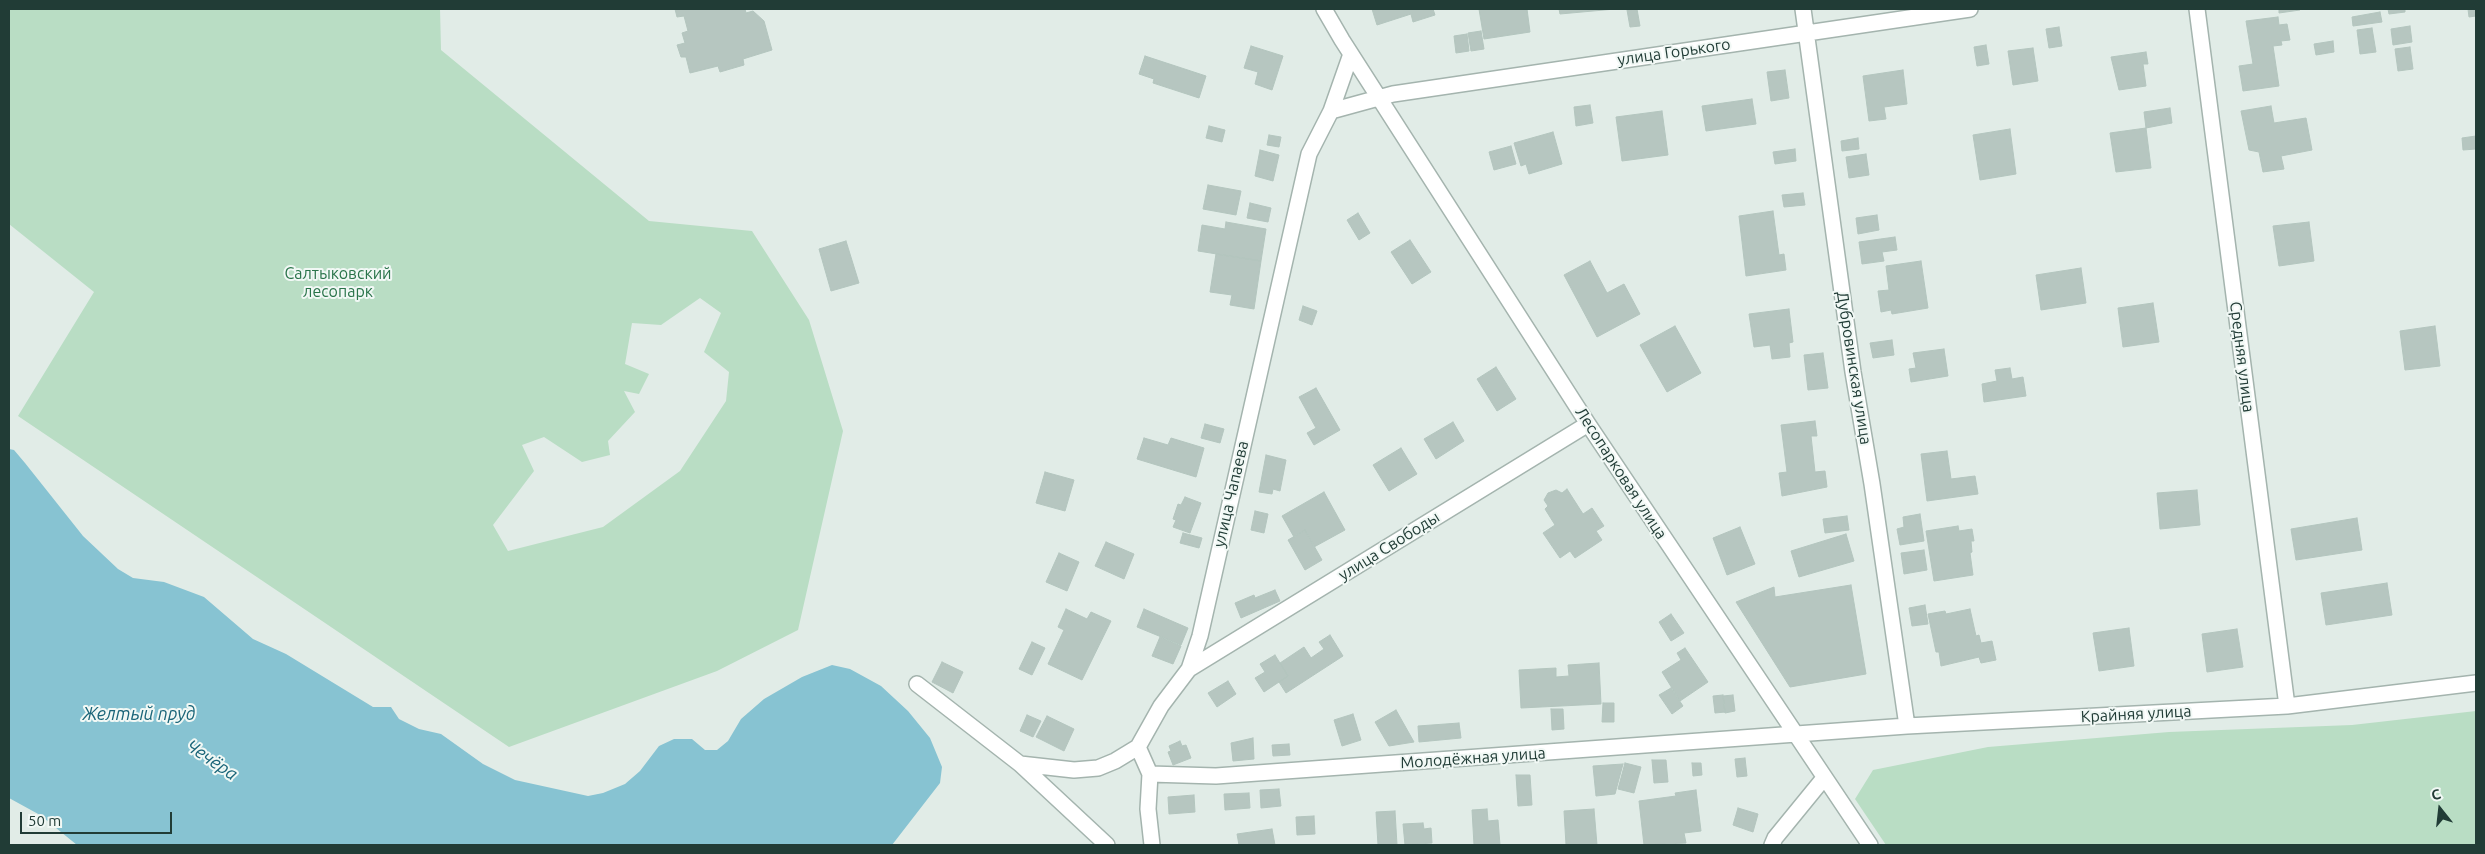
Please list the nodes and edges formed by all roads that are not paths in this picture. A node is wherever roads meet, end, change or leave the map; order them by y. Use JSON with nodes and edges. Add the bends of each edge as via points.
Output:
{"nodes":[{"id":1,"x":1324,"y":9,"type":"edge"},
{"id":2,"x":1803,"y":9,"type":"edge"},
{"id":3,"x":1970,"y":9,"type":"edge"},
{"id":4,"x":2196,"y":9,"type":"edge"},
{"id":5,"x":1807,"y":33,"type":"junction"},
{"id":6,"x":1351,"y":54,"type":"junction"},
{"id":7,"x":1378,"y":96,"type":"junction"},
{"id":8,"x":1331,"y":112,"type":"junction"},
{"id":9,"x":1588,"y":424,"type":"junction"},
{"id":10,"x":1189,"y":669,"type":"junction"},
{"id":11,"x":2476,"y":683,"type":"edge"},
{"id":12,"x":917,"y":684,"type":"dead end"},
{"id":13,"x":2286,"y":706,"type":"junction"},
{"id":14,"x":1907,"y":726,"type":"junction"},
{"id":15,"x":1795,"y":735,"type":"junction"},
{"id":16,"x":1138,"y":748,"type":"junction"},
{"id":17,"x":1020,"y":764,"type":"junction"},
{"id":18,"x":1150,"y":774,"type":"junction"},
{"id":19,"x":1824,"y":778,"type":"junction"},
{"id":20,"x":1107,"y":845,"type":"edge"},
{"id":21,"x":1152,"y":845,"type":"edge"},
{"id":22,"x":1772,"y":845,"type":"edge"},
{"id":23,"x":1870,"y":845,"type":"edge"}],
"edges":[{"from":1,"to":6,"type":"street","name":"Лесопарковая улица"},
{"from":2,"to":5,"type":"street","name":"Дубровинская улица"},
{"from":3,"to":5,"type":"street","name":"улица Горького"},
{"from":4,"to":13,"type":"street","name":"Средняя улица"},
{"from":5,"to":7,"type":"street","name":"улица Горького"},
{"from":5,"to":14,"type":"street","name":"Дубровинская улица"},
{"from":6,"to":7,"type":"street","name":"Лесопарковая улица"},
{"from":6,"to":8,"type":"street","name":"улица Чапаева"},
{"from":7,"to":8,"type":"street"},
{"from":7,"to":9,"type":"street","name":"Лесопарковая улица"},
{"from":8,"to":10,"type":"street","name":"улица Чапаева","via":[[1309,154],[1200,636]]},
{"from":9,"to":10,"type":"street","name":"улица Свободы"},
{"from":9,"to":15,"type":"street","name":"Лесопарковая улица"},
{"from":10,"to":16,"type":"street","name":"улица Чапаева","via":[[1161,706]]},
{"from":11,"to":13,"type":"street","name":"Крайняя улица"},
{"from":12,"to":17,"type":"street"},
{"from":13,"to":14,"type":"street","name":"Крайняя улица"},
{"from":14,"to":15,"type":"street","name":"Крайняя улица"},
{"from":15,"to":18,"type":"street","name":"Молодёжная улица","via":[[1216,776]]},
{"from":15,"to":19,"type":"street","name":"Лесопарковая улица"},
{"from":16,"to":17,"type":"street","via":[[1098,768],[1074,770]]},
{"from":16,"to":18,"type":"street"},
{"from":17,"to":20,"type":"street"},
{"from":18,"to":21,"type":"street","via":[[1148,809]]},
{"from":19,"to":22,"type":"street"},
{"from":19,"to":23,"type":"street","name":"Лесопарковая улица"}]}
